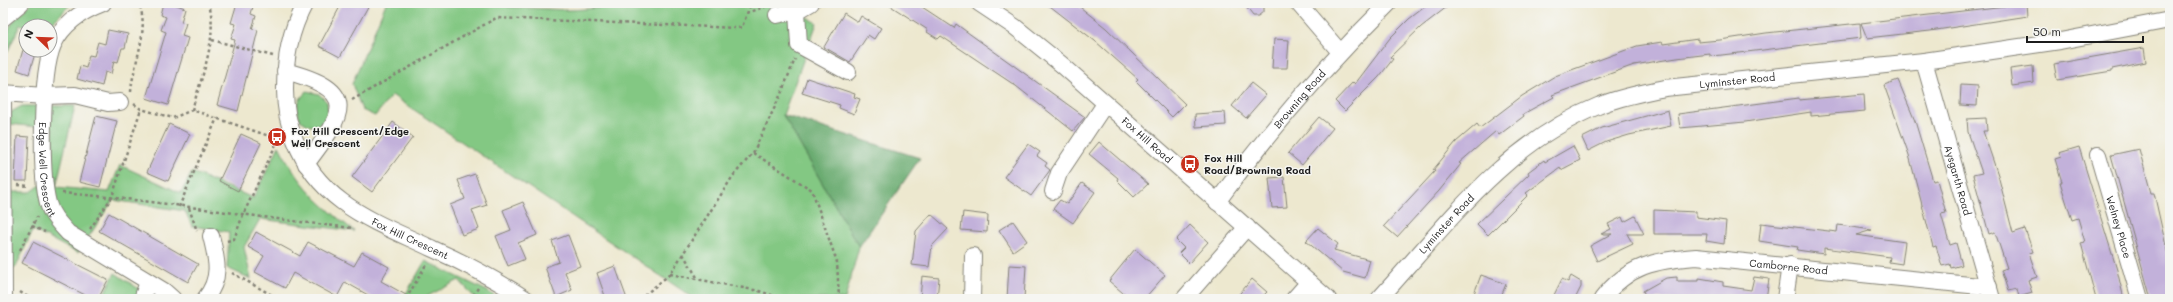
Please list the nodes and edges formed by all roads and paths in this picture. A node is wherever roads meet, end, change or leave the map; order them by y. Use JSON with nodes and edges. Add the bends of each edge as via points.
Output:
{"nodes":[{"id":1,"x":21,"y":3,"type":"edge"},
{"id":2,"x":103,"y":3,"type":"edge"},
{"id":3,"x":139,"y":3,"type":"edge"},
{"id":4,"x":210,"y":3,"type":"edge"},
{"id":5,"x":305,"y":3,"type":"edge"},
{"id":6,"x":751,"y":3,"type":"edge"},
{"id":7,"x":979,"y":3,"type":"edge"},
{"id":8,"x":1298,"y":3,"type":"edge"},
{"id":9,"x":1389,"y":3,"type":"edge"},
{"id":10,"x":804,"y":7,"type":"edge"},
{"id":11,"x":777,"y":15,"type":"dead end"},
{"id":12,"x":3,"y":18,"type":"edge"},
{"id":13,"x":2170,"y":20,"type":"edge"},
{"id":14,"x":212,"y":40,"type":"junction"},
{"id":15,"x":799,"y":45,"type":"junction"},
{"id":16,"x":1340,"y":52,"type":"junction"},
{"id":17,"x":1924,"y":61,"type":"junction"},
{"id":18,"x":286,"y":65,"type":"junction"},
{"id":19,"x":848,"y":72,"type":"dead end"},
{"id":20,"x":3,"y":93,"type":"edge"},
{"id":21,"x":44,"y":96,"type":"junction"},
{"id":22,"x":3,"y":101,"type":"edge"},
{"id":23,"x":125,"y":101,"type":"junction"},
{"id":24,"x":1105,"y":104,"type":"junction"},
{"id":25,"x":340,"y":107,"type":"junction"},
{"id":26,"x":141,"y":109,"type":"junction"},
{"id":27,"x":192,"y":110,"type":"junction"},
{"id":28,"x":217,"y":118,"type":"junction"},
{"id":29,"x":278,"y":140,"type":"junction"},
{"id":30,"x":297,"y":146,"type":"junction"},
{"id":31,"x":753,"y":153,"type":"junction"},
{"id":32,"x":2098,"y":155,"type":"dead end"},
{"id":33,"x":306,"y":164,"type":"junction"},
{"id":34,"x":4,"y":174,"type":"edge"},
{"id":35,"x":1053,"y":191,"type":"dead end"},
{"id":36,"x":47,"y":194,"type":"junction"},
{"id":37,"x":112,"y":197,"type":"junction"},
{"id":38,"x":1217,"y":202,"type":"junction"},
{"id":39,"x":179,"y":206,"type":"junction"},
{"id":40,"x":189,"y":208,"type":"junction"},
{"id":41,"x":243,"y":215,"type":"junction"},
{"id":42,"x":379,"y":224,"type":"junction"},
{"id":43,"x":1247,"y":227,"type":"junction"},
{"id":44,"x":82,"y":242,"type":"junction"},
{"id":45,"x":212,"y":242,"type":"junction"},
{"id":46,"x":435,"y":249,"type":"junction"},
{"id":47,"x":19,"y":253,"type":"dead end"},
{"id":48,"x":682,"y":254,"type":"junction"},
{"id":49,"x":973,"y":256,"type":"dead end"},
{"id":50,"x":218,"y":265,"type":"junction"},
{"id":51,"x":1790,"y":265,"type":"junction"},
{"id":52,"x":670,"y":274,"type":"junction"},
{"id":53,"x":698,"y":279,"type":"junction"},
{"id":54,"x":148,"y":282,"type":"junction"},
{"id":55,"x":1308,"y":282,"type":"junction"},
{"id":56,"x":1990,"y":293,"type":"edge"},
{"id":57,"x":10,"y":294,"type":"edge"},
{"id":58,"x":1385,"y":297,"type":"edge"},
{"id":59,"x":31,"y":299,"type":"edge"},
{"id":60,"x":142,"y":299,"type":"edge"},
{"id":61,"x":173,"y":299,"type":"edge"},
{"id":62,"x":205,"y":299,"type":"edge"},
{"id":63,"x":279,"y":299,"type":"edge"},
{"id":64,"x":406,"y":299,"type":"edge"},
{"id":65,"x":526,"y":299,"type":"edge"},
{"id":66,"x":640,"y":299,"type":"edge"},
{"id":67,"x":784,"y":299,"type":"edge"},
{"id":68,"x":839,"y":299,"type":"edge"},
{"id":69,"x":972,"y":299,"type":"edge"},
{"id":70,"x":1184,"y":299,"type":"edge"},
{"id":71,"x":1294,"y":299,"type":"edge"},
{"id":72,"x":1328,"y":299,"type":"edge"},
{"id":73,"x":1602,"y":299,"type":"edge"},
{"id":74,"x":1785,"y":299,"type":"edge"},
{"id":75,"x":2140,"y":299,"type":"edge"}],
"edges":[{"from":1,"to":12,"type":"street"},
{"from":2,"to":21,"type":"street","name":"Edge Well Crescent","via":[[74,18],[62,30],[47,60]]},
{"from":3,"to":23,"type":"path","via":[[143,13],[143,32]]},
{"from":4,"to":14,"type":"path"},
{"from":5,"to":18,"type":"street","name":"Fox Hill Crescent","via":[[289,39]]},
{"from":6,"to":25,"type":"path","via":[[742,27],[738,28],[496,18]]},
{"from":7,"to":24,"type":"street","name":"Fox Hill Road","via":[[1061,64]]},
{"from":8,"to":16,"type":"street"},
{"from":9,"to":16,"type":"street","name":"Browning Road"},
{"from":10,"to":11,"type":"street"},
{"from":10,"to":15,"type":"street"},
{"from":13,"to":17,"type":"street","name":"Lyminster Road","via":[[2060,41]]},
{"from":14,"to":18,"type":"path"},
{"from":14,"to":27,"type":"path"},
{"from":15,"to":19,"type":"street"},
{"from":15,"to":31,"type":"path"},
{"from":16,"to":38,"type":"street","name":"Browning Road","via":[[1251,156]]},
{"from":17,"to":56,"type":"street","name":"Aysgarth Road"},
{"from":17,"to":58,"type":"street","name":"Lyminster Road","via":[[1665,88],[1598,105],[1547,132],[1512,157],[1461,208]]},
{"from":18,"to":25,"type":"street","via":[[324,85],[334,93]]},
{"from":18,"to":30,"type":"street","name":"Fox Hill Crescent","via":[[286,106]]},
{"from":20,"to":21,"type":"street"},
{"from":21,"to":23,"type":"street","via":[[75,95],[108,103]]},
{"from":21,"to":36,"type":"street","name":"Edge Well Crescent"},
{"from":22,"to":34,"type":"street"},
{"from":23,"to":26,"type":"path"},
{"from":24,"to":35,"type":"street","via":[[1059,173]]},
{"from":24,"to":38,"type":"street","name":"Fox Hill Road"},
{"from":25,"to":33,"type":"street","via":[[332,128]]},
{"from":26,"to":27,"type":"path","via":[[173,118]]},
{"from":26,"to":37,"type":"path"},
{"from":27,"to":28,"type":"path"},
{"from":28,"to":29,"type":"path"},
{"from":28,"to":39,"type":"path"},
{"from":29,"to":30,"type":"path"},
{"from":29,"to":41,"type":"path"},
{"from":30,"to":33,"type":"street","name":"Fox Hill Crescent"},
{"from":31,"to":48,"type":"path","via":[[733,176]]},
{"from":31,"to":68,"type":"path","via":[[812,190],[837,262]]},
{"from":32,"to":75,"type":"street","name":"Welney Place"},
{"from":33,"to":42,"type":"street","name":"Fox Hill Crescent","via":[[346,206]]},
{"from":34,"to":36,"type":"path"},
{"from":34,"to":57,"type":"street"},
{"from":36,"to":37,"type":"path"},
{"from":36,"to":44,"type":"street","name":"Edge Well Crescent","via":[[57,221],[68,233]]},
{"from":36,"to":47,"type":"path"},
{"from":37,"to":39,"type":"path"},
{"from":37,"to":44,"type":"path"},
{"from":38,"to":43,"type":"street","name":"Fox Hill Road"},
{"from":39,"to":40,"type":"path"},
{"from":40,"to":41,"type":"path"},
{"from":40,"to":45,"type":"path","via":[[202,244]]},
{"from":41,"to":42,"type":"path","via":[[360,228]]},
{"from":41,"to":45,"type":"path","via":[[234,238]]},
{"from":42,"to":46,"type":"street","name":"Fox Hill Crescent"},
{"from":43,"to":55,"type":"street","name":"Fox Hill Road"},
{"from":43,"to":70,"type":"street"},
{"from":44,"to":54,"type":"street","name":"Edge Well Crescent"},
{"from":45,"to":50,"type":"street"},
{"from":46,"to":64,"type":"path"},
{"from":46,"to":65,"type":"street","name":"Fox Hill Crescent"},
{"from":48,"to":52,"type":"path"},
{"from":48,"to":53,"type":"path"},
{"from":49,"to":69,"type":"street"},
{"from":50,"to":62,"type":"street","via":[[217,278]]},
{"from":50,"to":63,"type":"path"},
{"from":51,"to":56,"type":"street","name":"Camborne Road"},
{"from":51,"to":73,"type":"street","name":"Camborne Road","via":[[1696,257],[1666,259],[1644,265],[1624,276]]},
{"from":51,"to":74,"type":"street"},
{"from":52,"to":53,"type":"path"},
{"from":52,"to":66,"type":"path"},
{"from":53,"to":67,"type":"path","via":[[759,291]]},
{"from":54,"to":60,"type":"street"},
{"from":54,"to":61,"type":"street","name":"Edge Well Crescent"},
{"from":55,"to":71,"type":"street"},
{"from":55,"to":72,"type":"street","name":"Fox Hill Road"},
{"from":57,"to":59,"type":"path"}]}
